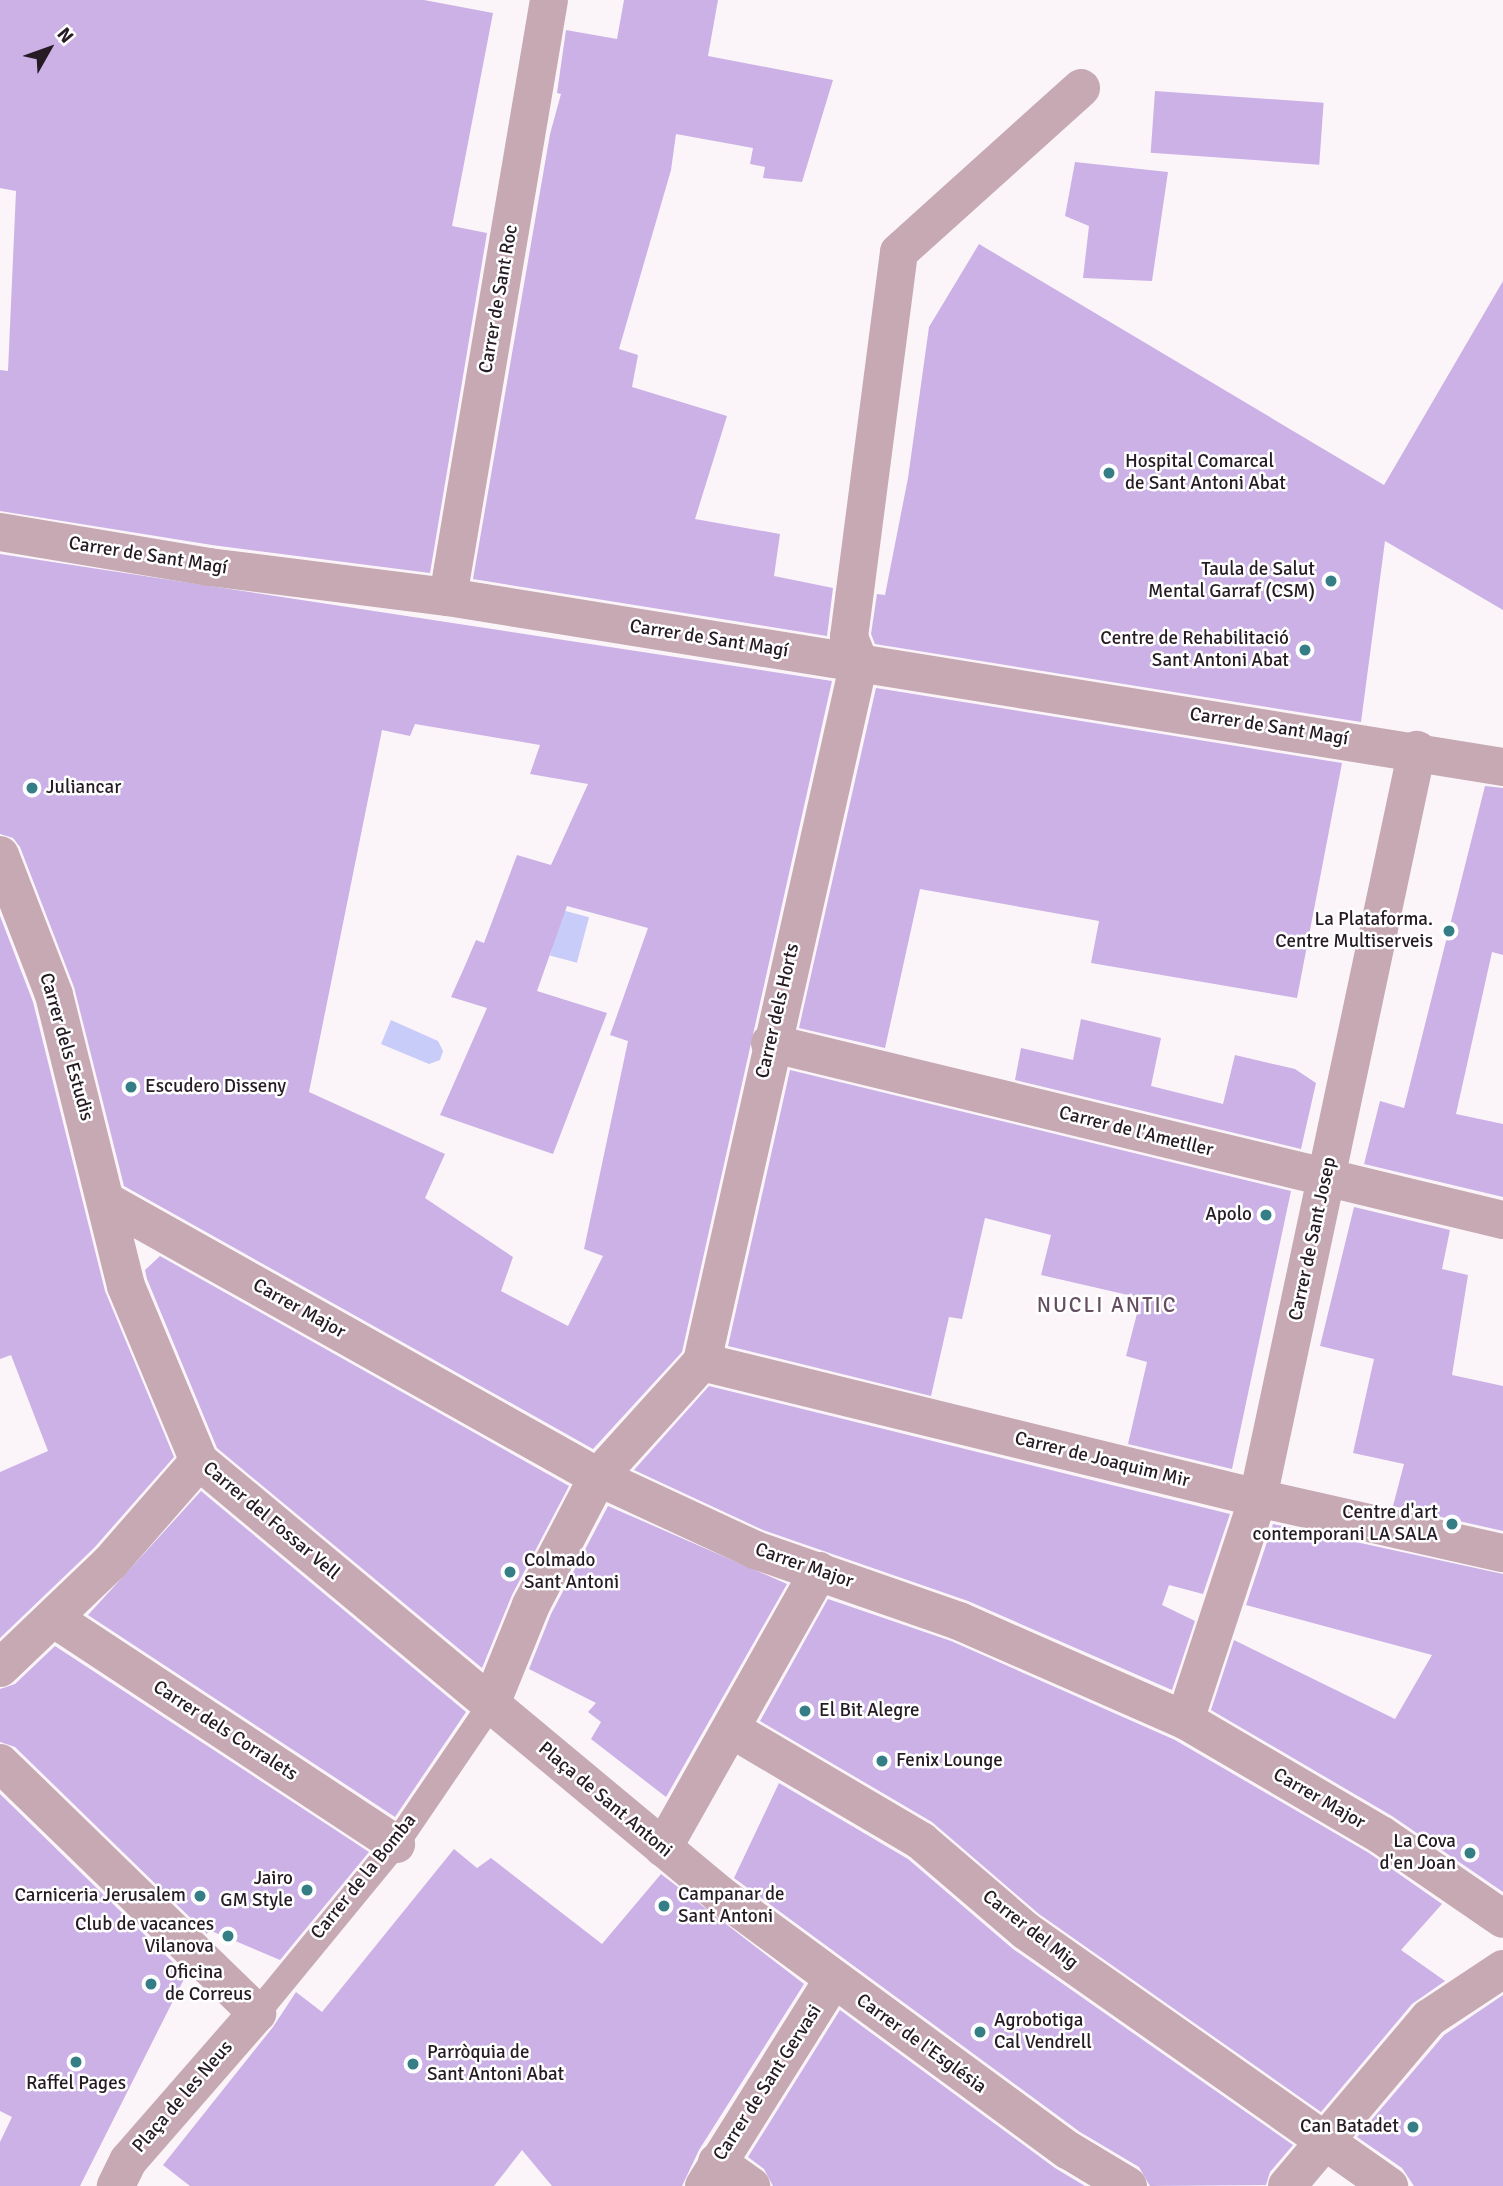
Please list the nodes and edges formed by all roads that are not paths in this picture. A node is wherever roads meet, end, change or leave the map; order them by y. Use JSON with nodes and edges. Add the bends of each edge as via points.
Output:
{"nodes":[{"id":1,"x":549,"y":0,"type":"edge"},
{"id":2,"x":1081,"y":88,"type":"dead end"},
{"id":3,"x":0,"y":531,"type":"edge"},
{"id":4,"x":448,"y":597,"type":"junction"},
{"id":5,"x":859,"y":662,"type":"junction"},
{"id":6,"x":1417,"y":750,"type":"junction"},
{"id":7,"x":1503,"y":767,"type":"edge"},
{"id":8,"x":0,"y":855,"type":"edge"},
{"id":9,"x":770,"y":1044,"type":"junction"},
{"id":10,"x":1326,"y":1178,"type":"junction"},
{"id":11,"x":108,"y":1202,"type":"junction"},
{"id":12,"x":1503,"y":1220,"type":"edge"},
{"id":13,"x":702,"y":1362,"type":"junction"},
{"id":14,"x":199,"y":1461,"type":"junction"},
{"id":15,"x":598,"y":1477,"type":"junction"},
{"id":16,"x":1258,"y":1498,"type":"junction"},
{"id":17,"x":1503,"y":1553,"type":"edge"},
{"id":18,"x":819,"y":1571,"type":"junction"},
{"id":19,"x":53,"y":1618,"type":"junction"},
{"id":20,"x":0,"y":1668,"type":"edge"},
{"id":21,"x":491,"y":1704,"type":"junction"},
{"id":22,"x":1185,"y":1720,"type":"junction"},
{"id":23,"x":731,"y":1729,"type":"junction"},
{"id":24,"x":0,"y":1762,"type":"edge"},
{"id":25,"x":396,"y":1844,"type":"junction"},
{"id":26,"x":663,"y":1848,"type":"junction"},
{"id":27,"x":719,"y":1894,"type":"joint"},
{"id":28,"x":1503,"y":1919,"type":"edge"},
{"id":29,"x":1503,"y":1969,"type":"edge"},
{"id":30,"x":832,"y":1981,"type":"junction"},
{"id":31,"x":257,"y":2012,"type":"junction"},
{"id":32,"x":1331,"y":2135,"type":"junction"},
{"id":33,"x":710,"y":2174,"type":"edge"},
{"id":34,"x":116,"y":2186,"type":"edge"},
{"id":35,"x":751,"y":2186,"type":"edge"},
{"id":36,"x":1128,"y":2186,"type":"edge"},
{"id":37,"x":1287,"y":2186,"type":"edge"},
{"id":38,"x":1389,"y":2186,"type":"edge"}],
"edges":[{"from":1,"to":4,"type":"street","name":"Carrer de Sant Roc"},
{"from":2,"to":5,"type":"street","via":[[899,252],[849,637]]},
{"from":3,"to":4,"type":"street","name":"Carrer de Sant Magí","via":[[209,567]]},
{"from":4,"to":5,"type":"street","name":"Carrer de Sant Magí"},
{"from":5,"to":6,"type":"street","name":"Carrer de Sant Magí"},
{"from":5,"to":9,"type":"street","name":"Carrer dels Horts"},
{"from":6,"to":7,"type":"street","name":"Carrer de Sant Magí"},
{"from":6,"to":10,"type":"street","name":"Carrer de Sant Josep"},
{"from":8,"to":11,"type":"street","name":"Carrer dels Estudis","via":[[54,995]]},
{"from":9,"to":10,"type":"street","name":"Carrer de l'Ametller"},
{"from":9,"to":13,"type":"street","name":"Carrer dels Horts"},
{"from":10,"to":12,"type":"street","name":"Carrer de l'Ametller"},
{"from":10,"to":16,"type":"street","name":"Carrer de Sant Josep"},
{"from":11,"to":14,"type":"street","name":"Carrer del Fossar Vell","via":[[126,1286]]},
{"from":11,"to":15,"type":"street","name":"Carrer Major"},
{"from":13,"to":15,"type":"street"},
{"from":13,"to":16,"type":"street","name":"Carrer de Joaquim Mir"},
{"from":14,"to":19,"type":"street","via":[[110,1563]]},
{"from":14,"to":21,"type":"street","name":"Carrer del Fossar Vell"},
{"from":15,"to":18,"type":"street","name":"Carrer Major","via":[[755,1550]]},
{"from":15,"to":21,"type":"street","via":[[531,1605]]},
{"from":16,"to":17,"type":"street","name":"Carrer de Joaquim Mir"},
{"from":16,"to":22,"type":"street","name":"Carrer de Sant Josep"},
{"from":18,"to":22,"type":"street","name":"Carrer Major","via":[[959,1621]]},
{"from":18,"to":23,"type":"street"},
{"from":19,"to":20,"type":"street"},
{"from":19,"to":25,"type":"street","name":"Carrer dels Corralets"},
{"from":21,"to":25,"type":"lane","name":"Carrer de la Bomba"},
{"from":21,"to":26,"type":"street","name":"Plaça de Sant Antoni"},
{"from":22,"to":28,"type":"street","name":"Carrer Major","via":[[1381,1836]]},
{"from":23,"to":26,"type":"street"},
{"from":23,"to":32,"type":"street","name":"Carrer del Mig","via":[[921,1841],[1026,1931]]},
{"from":24,"to":31,"type":"street"},
{"from":25,"to":31,"type":"lane","name":"Carrer de la Bomba"},
{"from":26,"to":27,"type":"street","name":"Plaça de Sant Antoni"},
{"from":27,"to":30,"type":"street","name":"Carrer de l'Església"},
{"from":29,"to":32,"type":"street","via":[[1429,2018]]},
{"from":30,"to":33,"type":"street","name":"Carrer de Sant Gervasi"},
{"from":30,"to":36,"type":"street","name":"Carrer de l'Església","via":[[1068,2150]]},
{"from":31,"to":34,"type":"street","name":"Plaça de les Neus","via":[[128,2161]]},
{"from":32,"to":37,"type":"street"},
{"from":32,"to":38,"type":"street","name":"Carrer del Mig"},
{"from":33,"to":35,"type":"street"}]}
